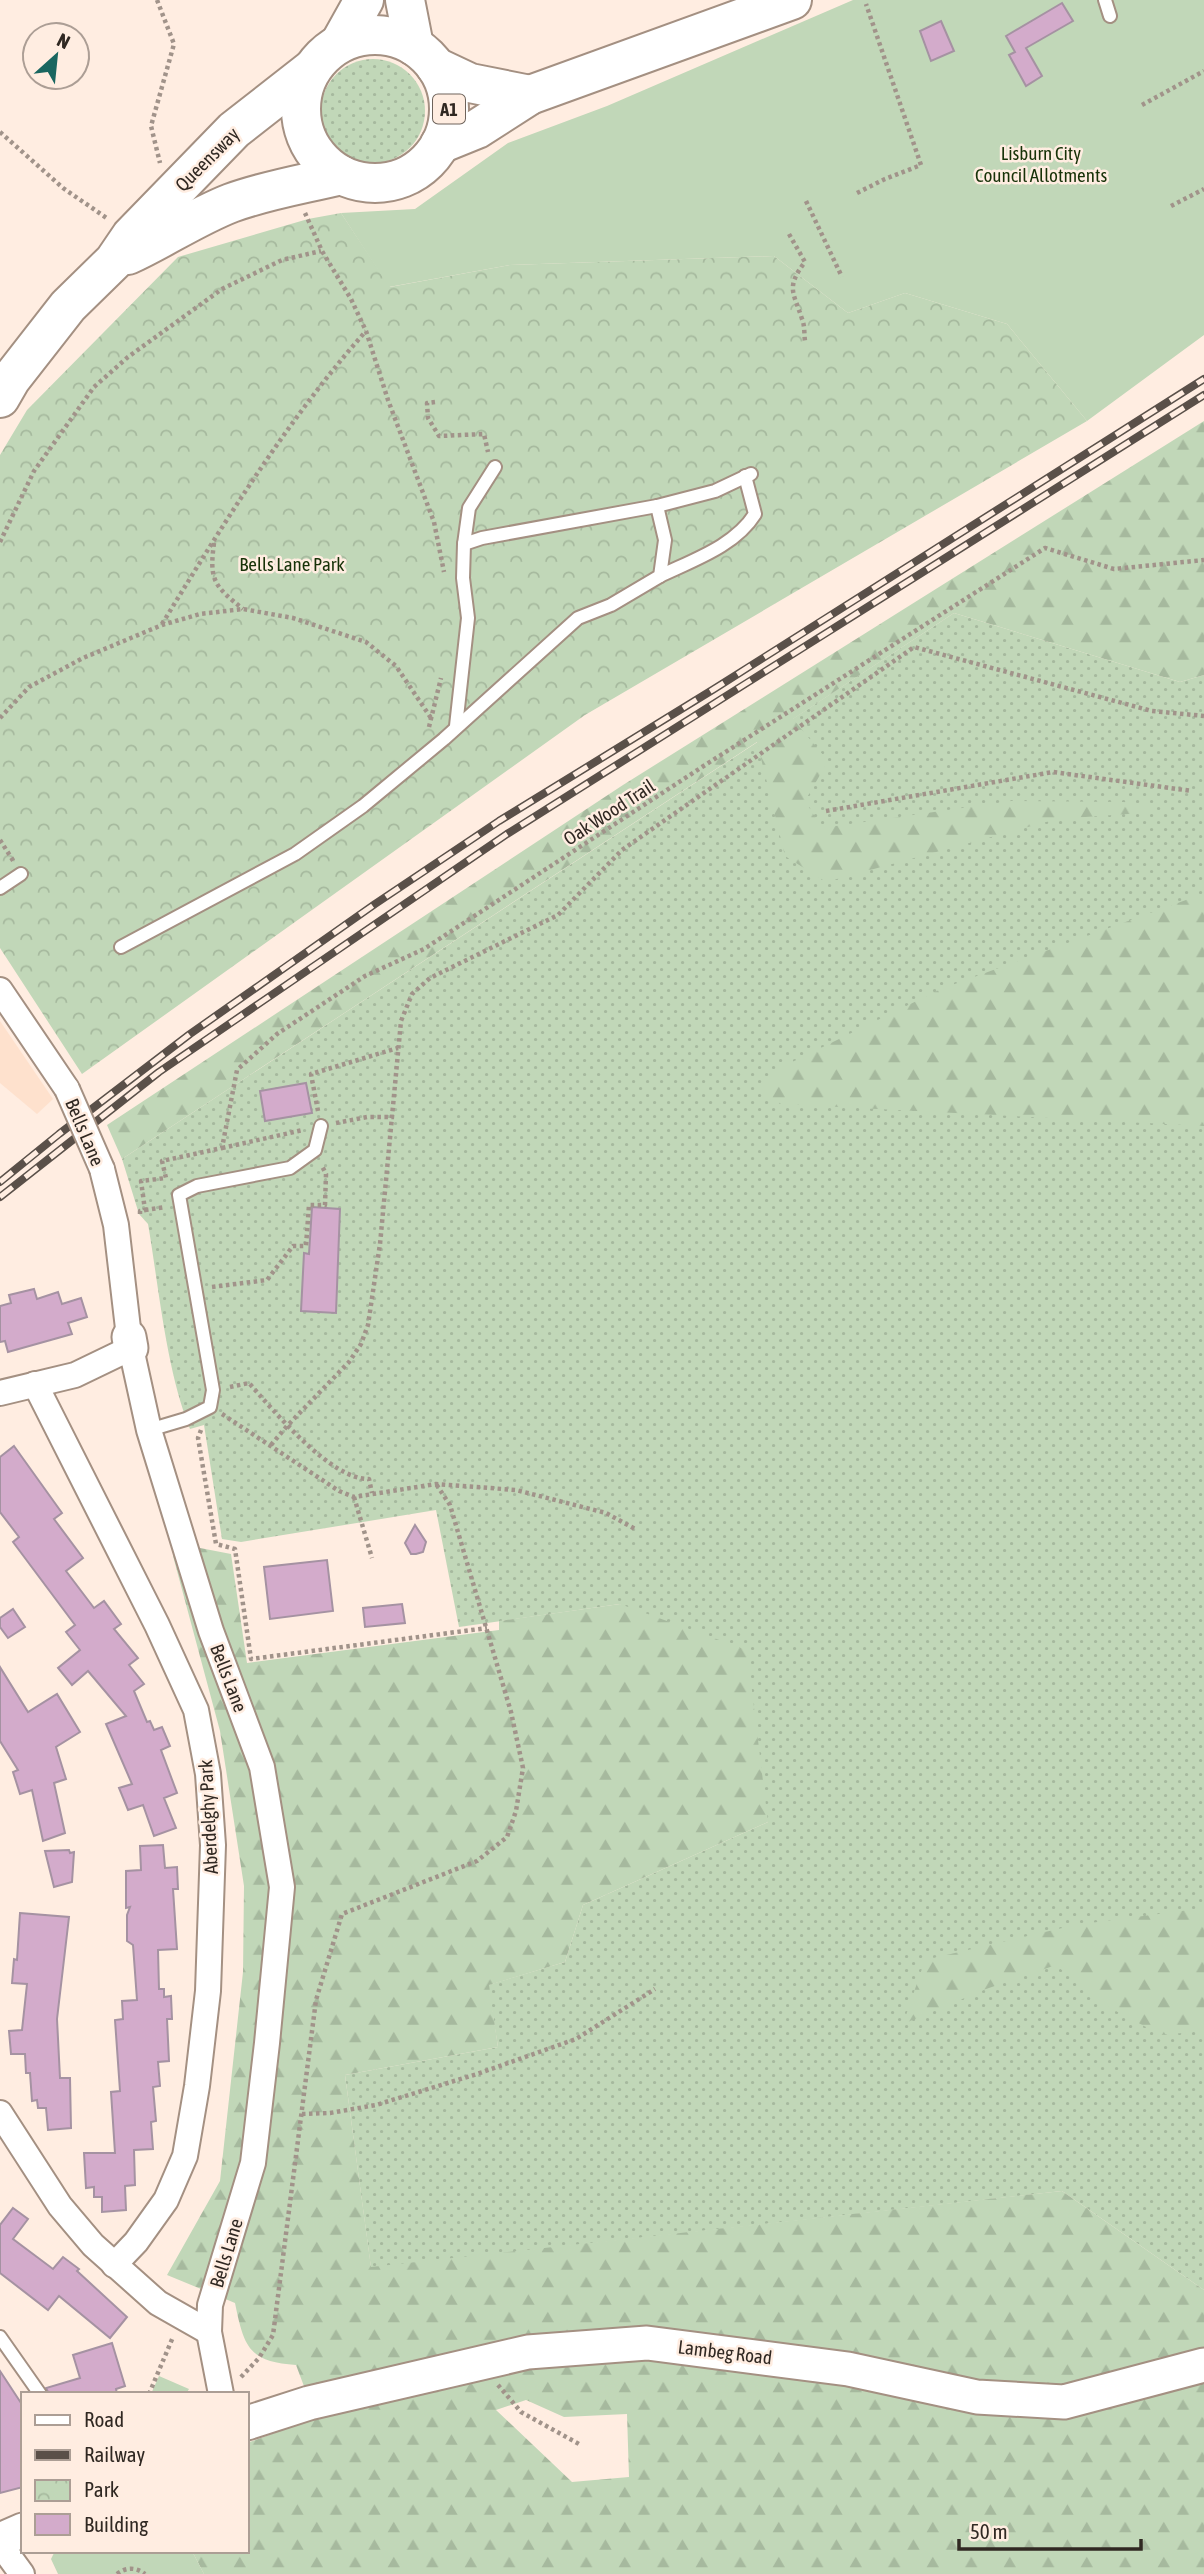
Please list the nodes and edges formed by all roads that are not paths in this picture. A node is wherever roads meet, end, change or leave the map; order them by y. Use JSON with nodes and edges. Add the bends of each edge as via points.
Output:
{"nodes":[{"id":1,"x":364,"y":0,"type":"edge"},
{"id":2,"x":405,"y":0,"type":"edge"},
{"id":3,"x":1105,"y":0,"type":"edge"},
{"id":4,"x":790,"y":1,"type":"edge"},
{"id":5,"x":1110,"y":16,"type":"dead end"},
{"id":6,"x":341,"y":43,"type":"junction"},
{"id":7,"x":425,"y":56,"type":"junction"},
{"id":8,"x":312,"y":69,"type":"junction"},
{"id":9,"x":530,"y":95,"type":"junction"},
{"id":10,"x":440,"y":144,"type":"junction"},
{"id":11,"x":341,"y":175,"type":"junction"},
{"id":12,"x":185,"y":206,"type":"junction"},
{"id":13,"x":0,"y":398,"type":"edge"},
{"id":14,"x":495,"y":467,"type":"dead end"},
{"id":15,"x":657,"y":506,"type":"junction"},
{"id":16,"x":464,"y":544,"type":"junction"},
{"id":17,"x":660,"y":576,"type":"junction"},
{"id":18,"x":456,"y":726,"type":"junction"},
{"id":19,"x":21,"y":874,"type":"dead end"},
{"id":20,"x":0,"y":888,"type":"edge"},
{"id":21,"x":121,"y":947,"type":"dead end"},
{"id":22,"x":0,"y":990,"type":"edge"},
{"id":23,"x":321,"y":1126,"type":"road end"},
{"id":24,"x":130,"y":1342,"type":"junction"},
{"id":25,"x":35,"y":1384,"type":"junction"},
{"id":26,"x":0,"y":1393,"type":"edge"},
{"id":27,"x":149,"y":1430,"type":"junction"},
{"id":28,"x":0,"y":2113,"type":"edge"},
{"id":29,"x":114,"y":2264,"type":"junction"},
{"id":30,"x":209,"y":2332,"type":"junction"},
{"id":31,"x":0,"y":2337,"type":"edge"},
{"id":32,"x":1204,"y":2365,"type":"edge"},
{"id":33,"x":228,"y":2389,"type":"edge"},
{"id":34,"x":39,"y":2392,"type":"edge"},
{"id":35,"x":248,"y":2423,"type":"edge"},
{"id":36,"x":21,"y":2531,"type":"edge"},
{"id":37,"x":0,"y":2542,"type":"edge"},
{"id":38,"x":22,"y":2574,"type":"edge"}],
"edges":[{"from":1,"to":6,"type":"main road"},
{"from":2,"to":7,"type":"main road"},
{"from":3,"to":5,"type":"lane"},
{"from":4,"to":9,"type":"main road","number":"A1"},
{"from":6,"to":7,"type":"main road","number":"A1","via":[[365,36],[390,37]]},
{"from":6,"to":8,"type":"main road","number":"A1"},
{"from":7,"to":9,"type":"main road","number":"A1","via":[[470,83]]},
{"from":7,"to":10,"type":"main road","number":"A1","via":[[445,85],[449,104]]},
{"from":8,"to":11,"type":"main road","number":"A1","via":[[302,92],[307,140],[321,160]]},
{"from":8,"to":12,"type":"main road","name":"Queensway","number":"A1","via":[[234,130]]},
{"from":9,"to":10,"type":"main road","number":"A1","via":[[477,129]]},
{"from":10,"to":11,"type":"main road","number":"A1","via":[[427,162],[408,176],[386,183],[363,183]]},
{"from":11,"to":12,"type":"main road","name":"Queensway","number":"A1","via":[[230,204]]},
{"from":12,"to":13,"type":"main road","name":"Queensway","number":"A1","via":[[142,248],[122,248],[68,306]]},
{"from":14,"to":16,"type":"lane","via":[[469,508]]},
{"from":15,"to":16,"type":"lane"},
{"from":15,"to":17,"type":"lane","via":[[665,540]]},
{"from":15,"to":17,"type":"lane","via":[[715,491],[748,475],[755,514],[746,528],[722,545]]},
{"from":16,"to":18,"type":"lane","via":[[468,618]]},
{"from":17,"to":18,"type":"lane","via":[[578,618]]},
{"from":18,"to":21,"type":"lane","via":[[363,806],[295,855]]},
{"from":19,"to":20,"type":"lane"},
{"from":22,"to":24,"type":"street","name":"Bells Lane","bridge":true,"via":[[67,1089],[102,1169],[116,1225]]},
{"from":23,"to":27,"type":"lane","via":[[315,1150],[289,1168],[197,1186],[179,1195],[213,1390],[206,1410]]},
{"from":24,"to":25,"type":"street","via":[[75,1375]]},
{"from":24,"to":27,"type":"street","name":"Bells Lane"},
{"from":25,"to":26,"type":"street"},
{"from":25,"to":29,"type":"street","name":"Aberdelghy Park","via":[[195,1710],[208,1774],[213,1846],[208,1992],[185,2156],[166,2200]]},
{"from":27,"to":30,"type":"street","name":"Bells Lane","via":[[211,1631],[262,1767],[282,1887],[253,2163],[210,2305]]},
{"from":28,"to":29,"type":"street","via":[[60,2206]]},
{"from":29,"to":30,"type":"street","via":[[158,2303]]},
{"from":30,"to":33,"type":"street","name":"Bells Lane"},
{"from":31,"to":34,"type":"lane"},
{"from":32,"to":35,"type":"main road","name":"Lambeg Road","via":[[1064,2402],[977,2397],[848,2369],[647,2343],[528,2351],[309,2403]]},
{"from":36,"to":37,"type":"main road"},
{"from":37,"to":38,"type":"street"}]}
